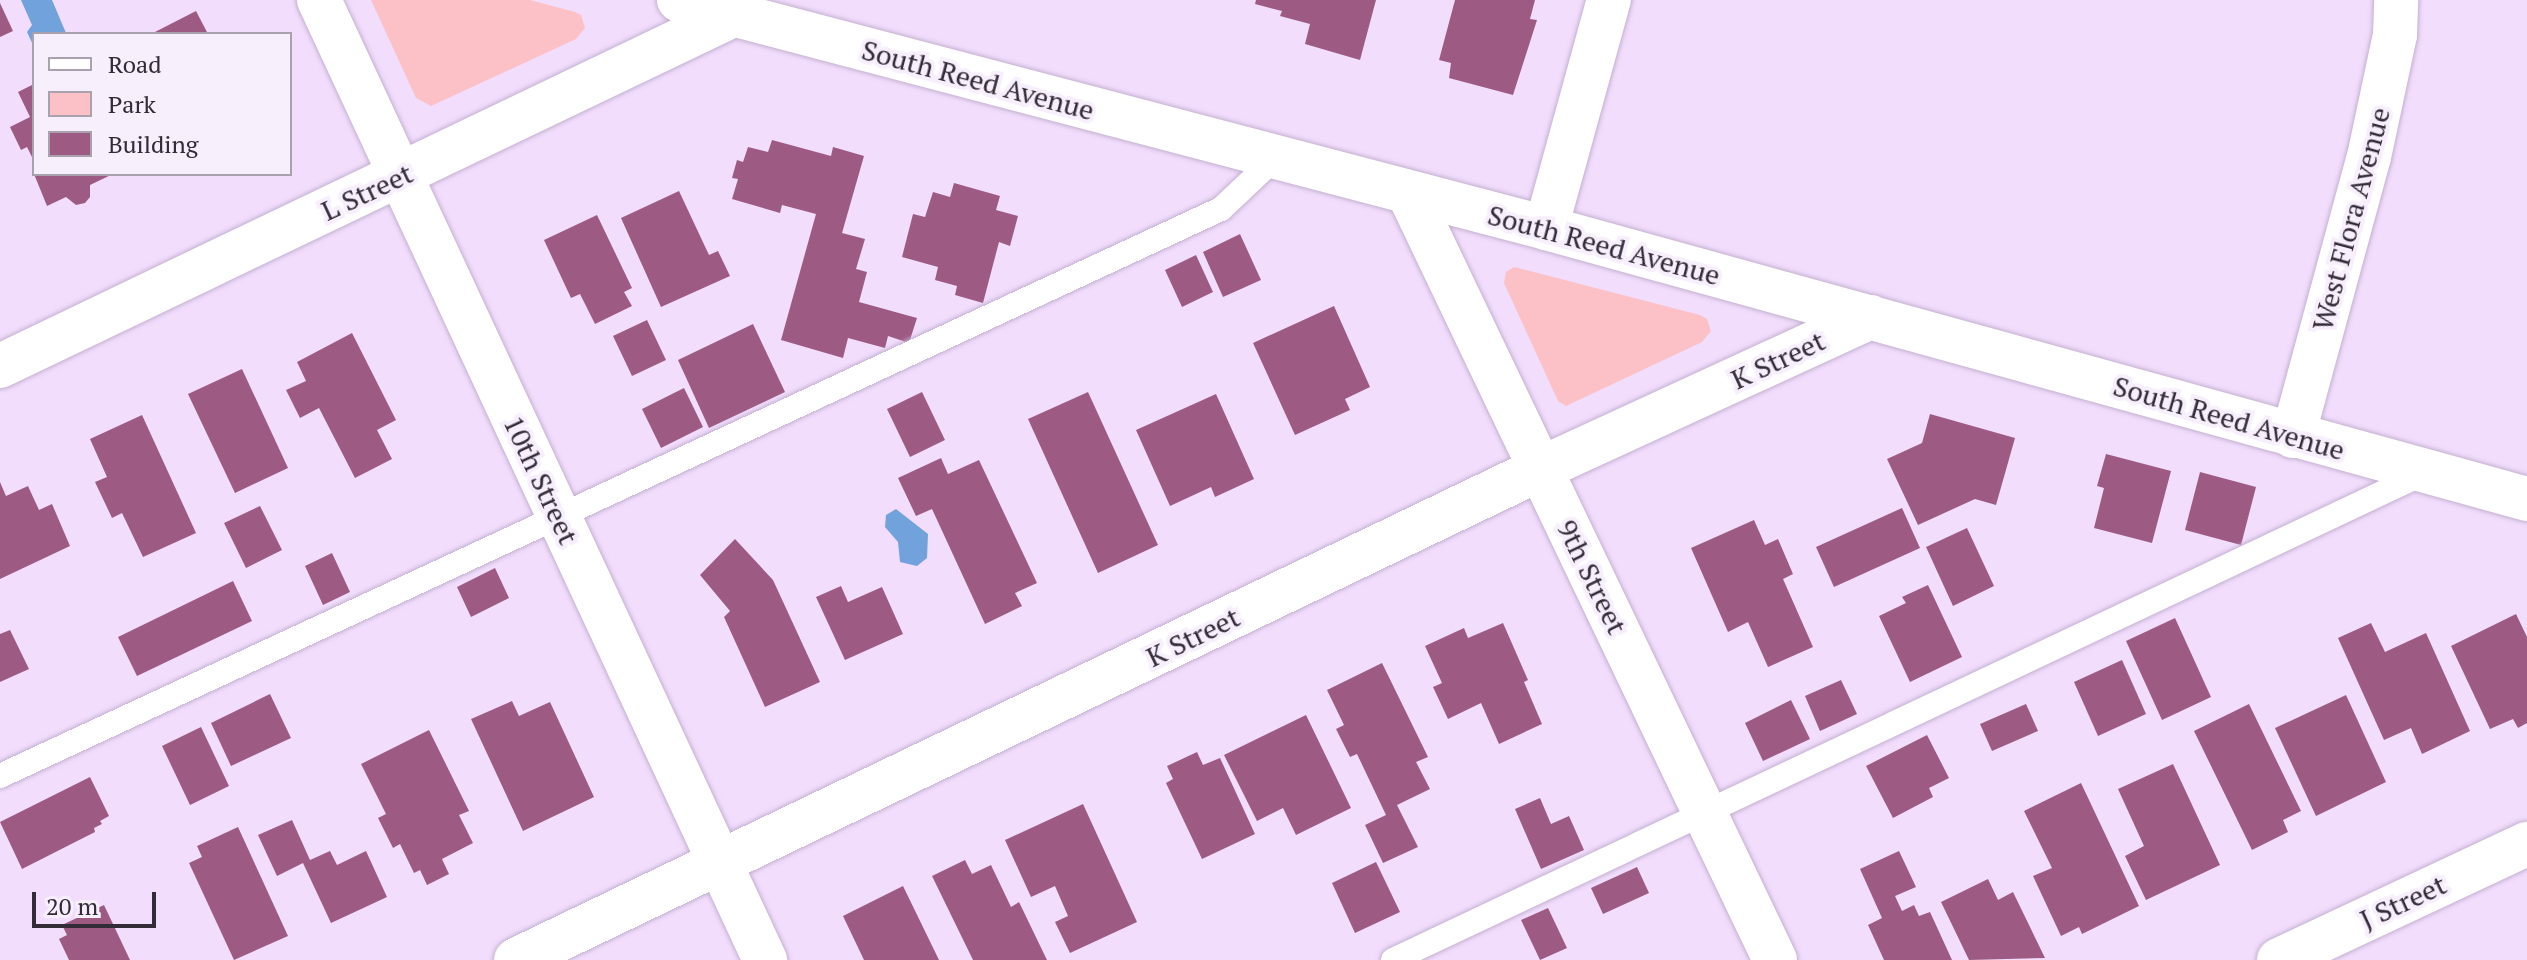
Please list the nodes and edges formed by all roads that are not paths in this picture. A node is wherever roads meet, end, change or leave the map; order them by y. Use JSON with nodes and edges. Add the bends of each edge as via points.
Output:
{"nodes":[{"id":1,"x":319,"y":0,"type":"edge"},
{"id":2,"x":679,"y":0,"type":"edge"},
{"id":3,"x":1609,"y":0,"type":"edge"},
{"id":4,"x":2396,"y":0,"type":"edge"},
{"id":5,"x":733,"y":15,"type":"junction"},
{"id":6,"x":1274,"y":159,"type":"junction"},
{"id":7,"x":399,"y":177,"type":"junction"},
{"id":8,"x":1409,"y":194,"type":"junction"},
{"id":9,"x":1546,"y":228,"type":"junction"},
{"id":10,"x":1871,"y":317,"type":"junction"},
{"id":11,"x":0,"y":366,"type":"edge"},
{"id":12,"x":2293,"y":436,"type":"junction"},
{"id":13,"x":1540,"y":469,"type":"junction"},
{"id":14,"x":2424,"y":473,"type":"junction"},
{"id":15,"x":2527,"y":499,"type":"edge"},
{"id":16,"x":557,"y":515,"type":"junction"},
{"id":17,"x":0,"y":776,"type":"edge"},
{"id":18,"x":1705,"y":811,"type":"junction"},
{"id":19,"x":2527,"y":844,"type":"edge"},
{"id":20,"x":719,"y":864,"type":"junction"},
{"id":21,"x":516,"y":960,"type":"edge"},
{"id":22,"x":765,"y":960,"type":"edge"},
{"id":23,"x":1393,"y":960,"type":"edge"},
{"id":24,"x":1775,"y":960,"type":"edge"},
{"id":25,"x":2279,"y":960,"type":"edge"}],
"edges":[{"from":1,"to":7,"type":"street","name":"10th Street"},
{"from":2,"to":5,"type":"street","name":"South Reed Avenue"},
{"from":3,"to":9,"type":"street"},
{"from":4,"to":12,"type":"street","name":"West Flora Avenue","via":[[2395,35],[2369,157]]},
{"from":5,"to":6,"type":"street","name":"South Reed Avenue"},
{"from":5,"to":7,"type":"street","name":"L Street"},
{"from":6,"to":8,"type":"street","name":"South Reed Avenue"},
{"from":6,"to":16,"type":"lane","via":[[1221,209]]},
{"from":7,"to":11,"type":"street","name":"L Street"},
{"from":7,"to":16,"type":"street","name":"10th Street"},
{"from":8,"to":9,"type":"street","name":"South Reed Avenue"},
{"from":8,"to":13,"type":"street","name":"9th Street"},
{"from":9,"to":10,"type":"street","name":"South Reed Avenue"},
{"from":10,"to":12,"type":"street","name":"South Reed Avenue"},
{"from":10,"to":13,"type":"street","name":"K Street"},
{"from":12,"to":14,"type":"street","name":"South Reed Avenue"},
{"from":13,"to":18,"type":"street","name":"9th Street"},
{"from":13,"to":20,"type":"street","name":"K Street"},
{"from":14,"to":15,"type":"street","name":"South Reed Avenue"},
{"from":14,"to":18,"type":"lane"},
{"from":16,"to":17,"type":"lane"},
{"from":16,"to":20,"type":"street","name":"10th Street"},
{"from":18,"to":23,"type":"lane"},
{"from":18,"to":24,"type":"street","name":"9th Street"},
{"from":19,"to":25,"type":"street","name":"J Street"},
{"from":20,"to":21,"type":"street","name":"K Street"},
{"from":20,"to":22,"type":"street","name":"10th Street"}]}
